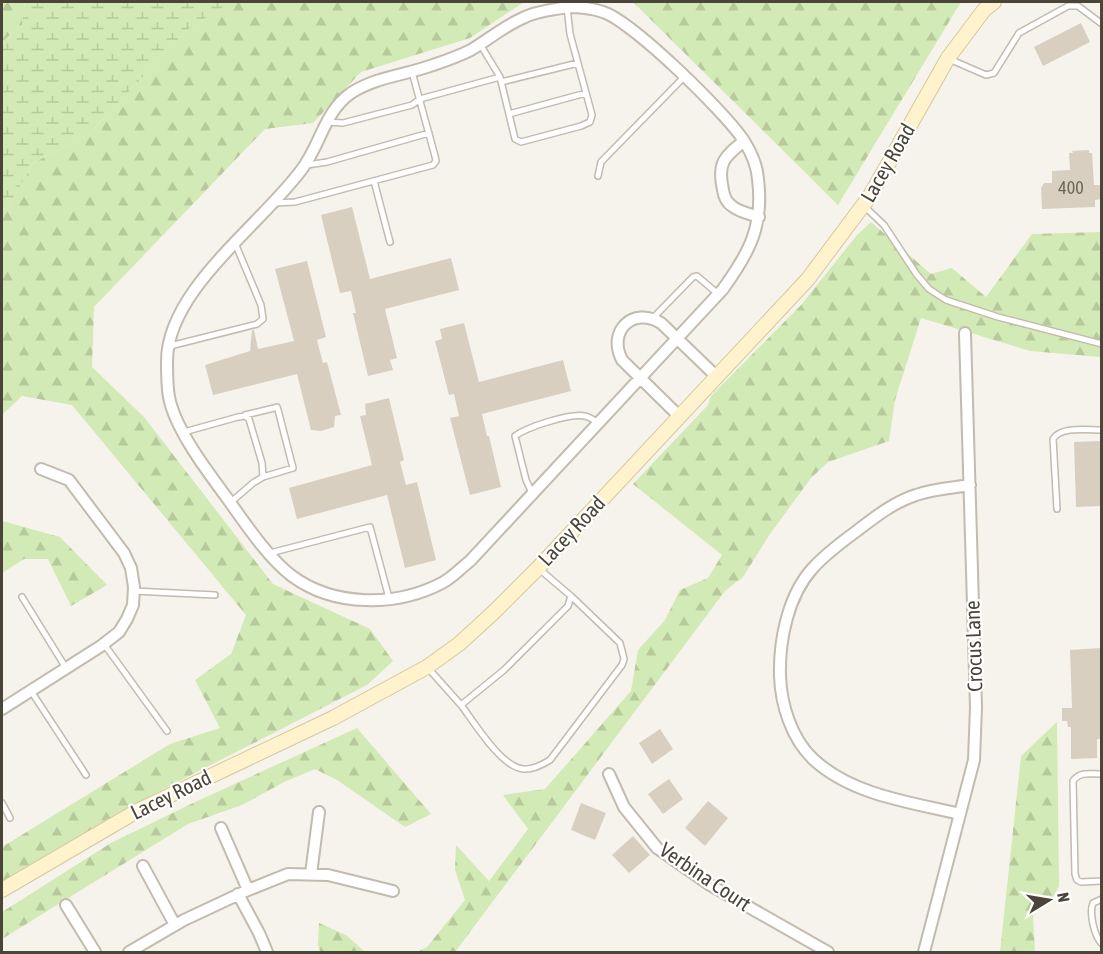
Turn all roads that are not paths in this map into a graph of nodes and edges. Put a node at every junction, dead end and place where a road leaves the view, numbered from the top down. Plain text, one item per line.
1 (994, 2) edge
2 (567, 7) junction
3 (1101, 24) edge
4 (480, 44) junction
5 (948, 58) junction
6 (578, 63) junction
7 (412, 72) junction
8 (684, 77) junction
9 (501, 80) junction
10 (586, 93) junction
11 (420, 99) junction
12 (509, 114) junction
13 (326, 122) junction
14 (429, 133) junction
15 (744, 141) junction
16 (305, 165) junction
17 (598, 176) dead end
18 (374, 181) junction
19 (272, 203) junction
20 (863, 206) junction
21 (759, 217) junction
22 (390, 242) dead end
23 (236, 243) junction
24 (718, 294) junction
25 (654, 318) junction
26 (965, 333) dead end
27 (677, 338) junction
28 (1101, 344) edge
29 (169, 346) junction
30 (716, 376) junction
31 (641, 378) junction
32 (245, 416) junction
33 (679, 416) junction
34 (598, 423) junction
35 (1101, 430) edge
36 (184, 432) junction
37 (41, 469) dead end
38 (263, 477) junction
39 (969, 485) junction
40 (532, 494) junction
41 (230, 503) junction
42 (1057, 509) dead end
43 (270, 553) junction
44 (538, 568) junction
45 (134, 591) junction
46 (215, 595) dead end
47 (571, 596) junction
48 (22, 597) dead end
49 (389, 598) junction
50 (104, 644) junction
51 (427, 667) junction
52 (66, 668) junction
53 (31, 691) junction
54 (461, 705) junction
55 (2, 709) edge
56 (167, 731) dead end
57 (609, 774) dead end
58 (1101, 774) edge
59 (86, 775) dead end
60 (2, 803) edge
61 (319, 812) dead end
62 (960, 814) junction
63 (10, 818) dead end
64 (220, 828) dead end
65 (143, 866) dead end
66 (311, 874) junction
67 (1101, 882) edge
68 (2, 890) edge
69 (393, 891) dead end
70 (243, 892) junction
71 (1101, 899) edge
72 (66, 904) dead end
73 (175, 925) junction
74 (1101, 944) edge
75 (95, 952) edge
76 (129, 952) edge
77 (267, 952) edge
78 (828, 952) edge
79 (924, 952) edge

1 - 5 main road, Lacey Road
2 - 4 street
2 - 6 lane
2 - 8 street
3 - 5 lane
4 - 7 street
4 - 9 lane
5 - 20 main road, Lacey Road
6 - 9 lane
6 - 10 lane
7 - 11 lane
7 - 13 street
8 - 15 street
8 - 17 lane
9 - 11 lane
9 - 12 lane
10 - 12 lane
10 - 12 lane
11 - 13 lane
11 - 14 lane
13 - 16 street
14 - 16 lane
14 - 18 lane
15 - 21 street
15 - 21 street
16 - 19 street
18 - 19 lane
18 - 22 lane
19 - 23 street
20 - 28 lane
20 - 30 main road, Lacey Road
21 - 24 street
23 - 29 street
23 - 29 lane
24 - 25 lane
24 - 27 street
25 - 27 street
25 - 31 street
26 - 39 street, Crocus Lane
27 - 30 street
27 - 31 street
29 - 36 street
30 - 33 main road, Lacey Road
31 - 33 street
31 - 34 street
32 - 36 lane
32 - 38 lane
32 - 38 lane
33 - 44 main road, Lacey Road
34 - 40 street
34 - 40 lane
35 - 42 lane
36 - 41 street
37 - 45 street
38 - 41 lane
39 - 62 street, Crocus Lane
39 - 62 street
40 - 49 street
41 - 43 street
43 - 49 street
43 - 49 lane
44 - 47 lane
44 - 51 main road, Lacey Road
45 - 46 lane
45 - 50 street
47 - 54 lane
47 - 54 lane
48 - 52 lane
50 - 52 street
50 - 56 lane
51 - 54 lane
51 - 68 main road, Lacey Road
52 - 53 street
53 - 55 street
53 - 59 lane
57 - 78 street, Verbina Court
58 - 67 lane
60 - 63 lane
61 - 66 street
62 - 79 street, Crocus Lane
64 - 70 street
65 - 73 street
66 - 69 street
66 - 70 street
70 - 73 street
70 - 77 street
71 - 74 lane
72 - 75 street
73 - 76 street

